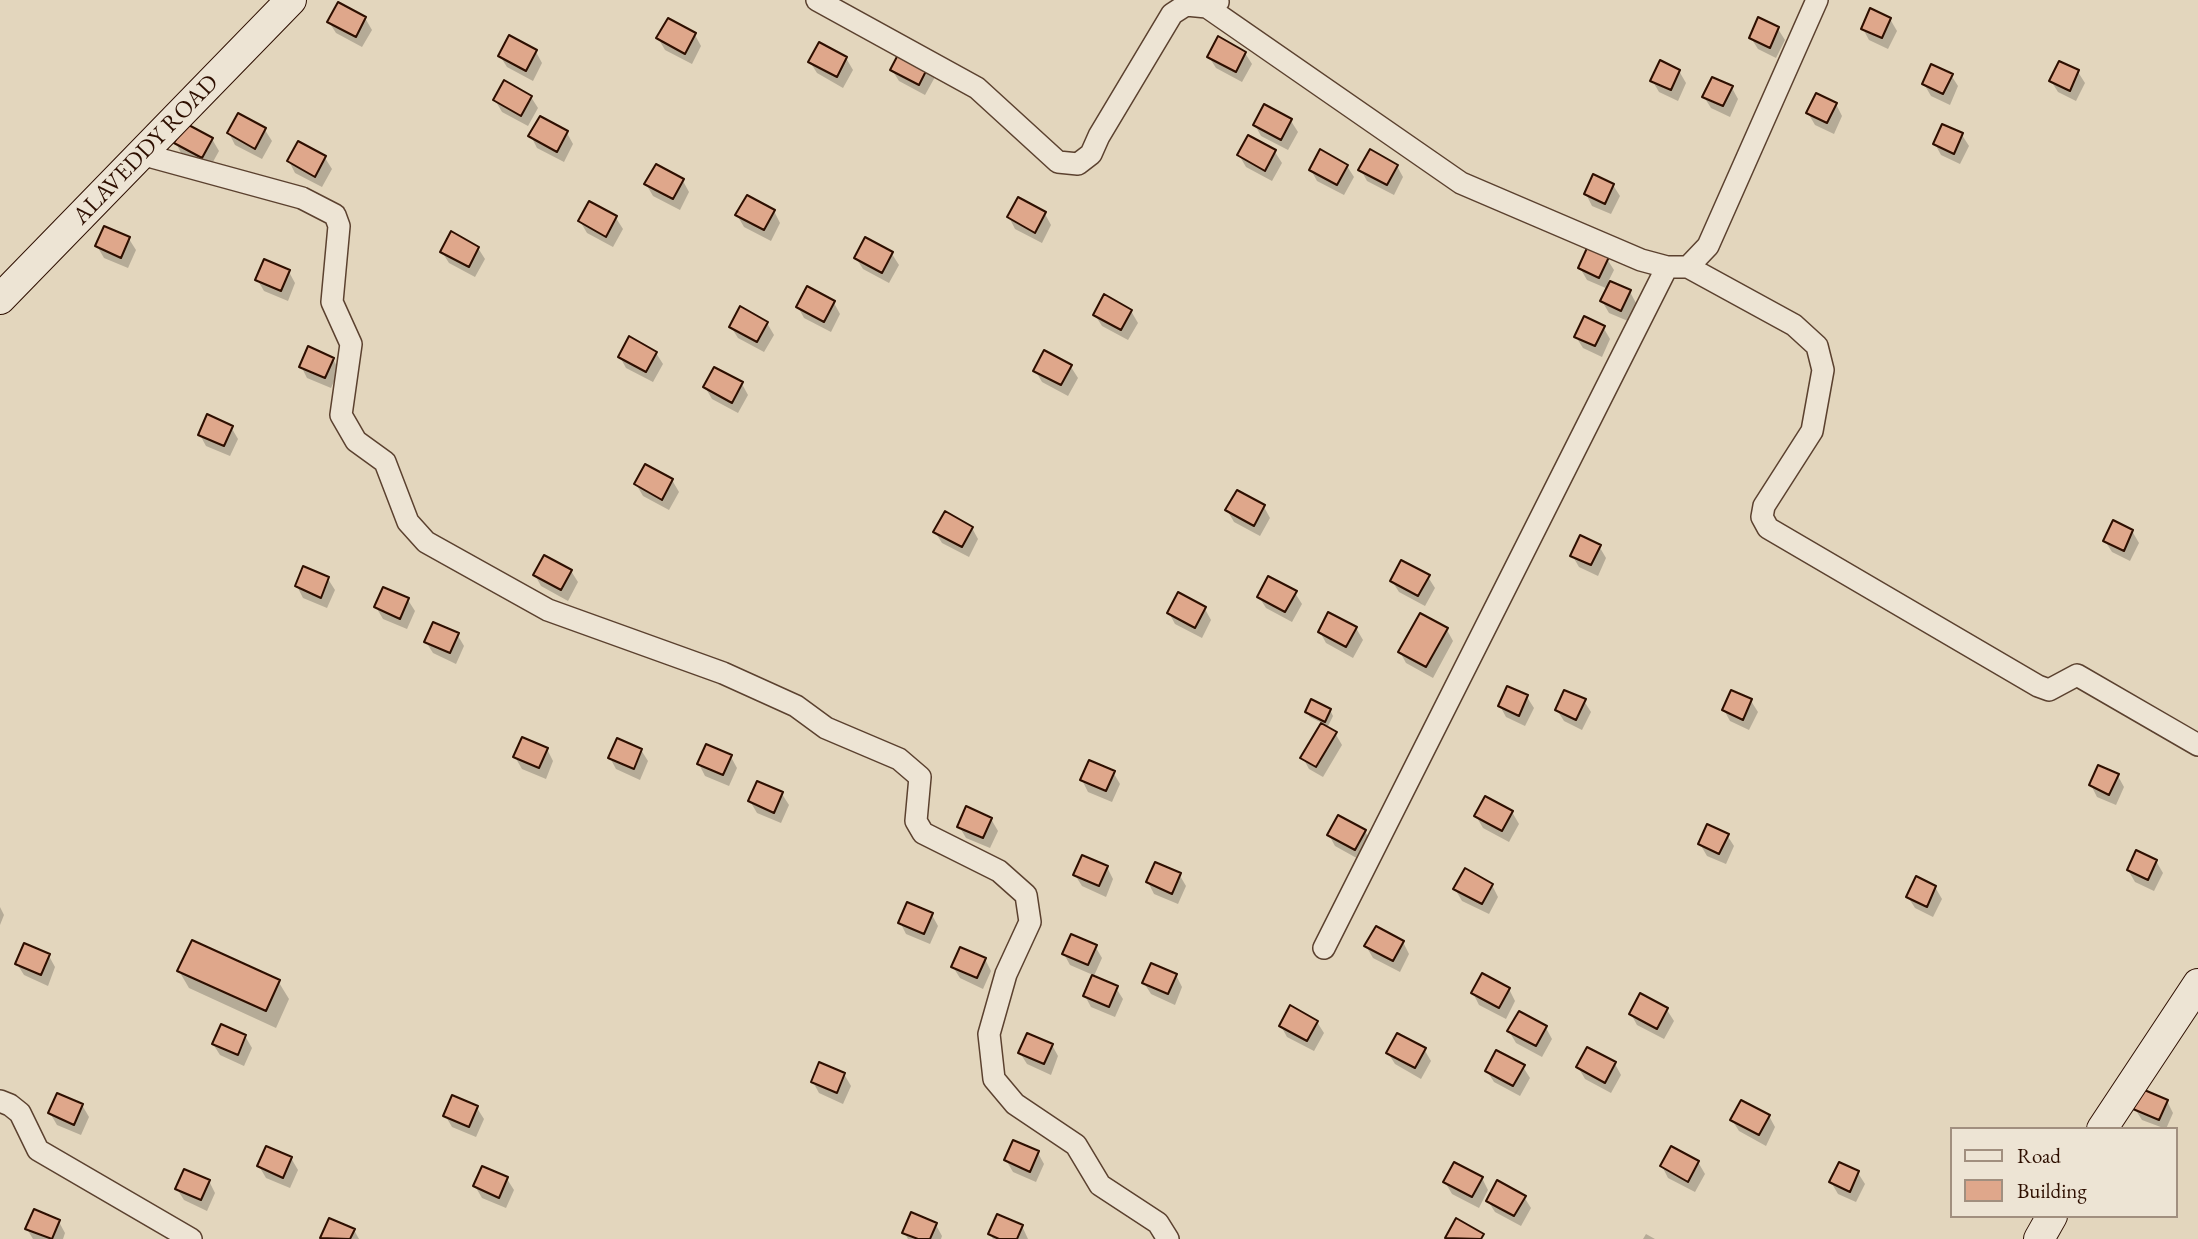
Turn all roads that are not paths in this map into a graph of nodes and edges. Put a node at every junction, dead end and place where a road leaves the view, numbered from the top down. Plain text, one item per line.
1 (291, 0) edge
2 (817, 0) edge
3 (1817, 0) edge
4 (1214, 3) edge
5 (141, 154) junction
6 (1677, 267) junction
7 (0, 299) edge
8 (2198, 745) edge
9 (1324, 948) dead end
10 (2198, 984) edge
11 (0, 1101) edge
12 (2103, 1127) edge
13 (2051, 1218) edge
14 (191, 1239) edge
15 (1168, 1239) edge
16 (2039, 1239) edge

1 - 5 street, ALAVEDDY ROAD
2 - 4 street
3 - 6 street
4 - 6 street
5 - 7 street, ALAVEDDY ROAD
5 - 15 street
6 - 8 street
6 - 9 street
10 - 12 street
11 - 14 street
13 - 16 street

